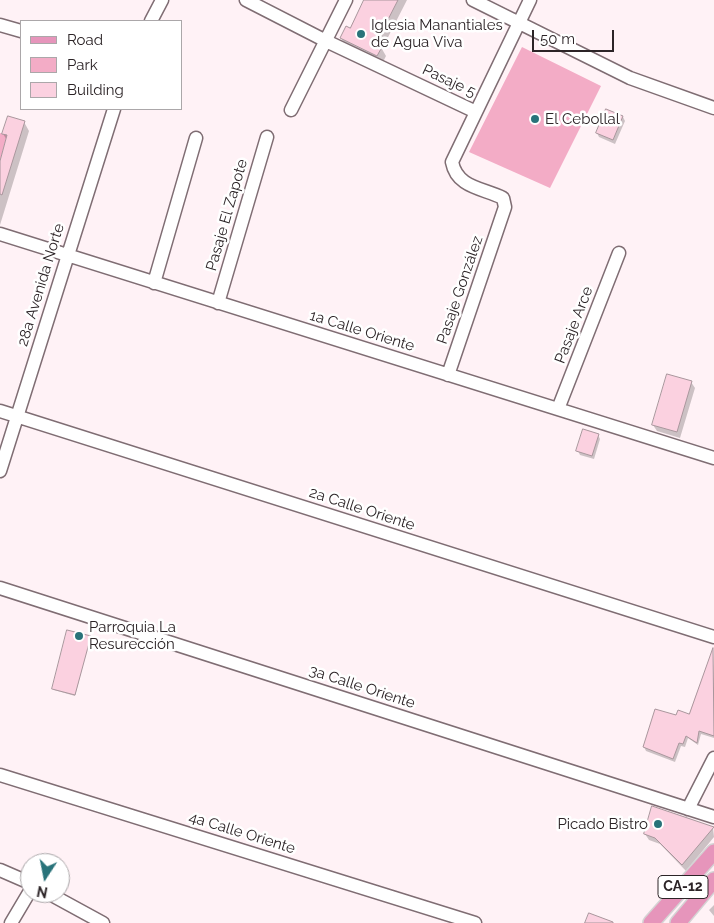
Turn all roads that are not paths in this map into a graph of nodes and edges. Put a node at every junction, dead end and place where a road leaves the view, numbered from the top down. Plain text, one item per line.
1 (162, 0) edge
2 (246, 0) edge
3 (346, 0) edge
4 (473, 0) edge
5 (530, 0) edge
6 (152, 20) edge
7 (519, 22) junction
8 (0, 25) edge
9 (20, 31) edge
10 (326, 41) junction
11 (714, 108) edge
12 (114, 110) edge
13 (291, 110) dead end
14 (476, 112) junction
15 (267, 137) dead end
16 (196, 138) dead end
17 (0, 234) edge
18 (619, 252) dead end
19 (66, 256) junction
20 (154, 283) junction
21 (218, 303) junction
22 (448, 375) junction
23 (558, 409) junction
24 (0, 411) edge
25 (18, 417) junction
26 (714, 458) edge
27 (0, 471) edge
28 (0, 588) edge
29 (714, 637) edge
30 (714, 758) edge
31 (0, 774) edge
32 (688, 809) junction
33 (712, 813) edge
34 (714, 852) edge
35 (0, 870) edge
36 (20, 879) edge
37 (714, 880) edge
38 (23, 903) edge
39 (66, 903) edge
40 (11, 923) edge
41 (103, 923) edge
42 (475, 923) edge
43 (651, 923) edge
44 (678, 923) edge

1 - 6 street
2 - 10 street, Pasaje 5
3 - 10 street
4 - 7 street
5 - 7 street
7 - 11 street
7 - 14 street
8 - 9 street
10 - 13 street
10 - 14 street, Pasaje 5
12 - 19 street, 28a Avenida Norte
14 - 22 street, Pasaje González
15 - 21 street, Pasaje El Zapote
16 - 20 street
17 - 19 street, 1a Calle Oriente
18 - 23 street, Pasaje Arce
19 - 20 street, 1a Calle Oriente
19 - 25 street, 28a Avenida Norte
20 - 21 street, 1a Calle Oriente
21 - 22 street, 1a Calle Oriente
22 - 23 street, 1a Calle Oriente
23 - 26 street, 1a Calle Oriente
24 - 25 street, 2a Calle Oriente
25 - 27 street, 28a Avenida Norte
25 - 29 street, 2a Calle Oriente
28 - 32 street, 3a Calle Oriente
30 - 32 street
31 - 42 street, 4a Calle Oriente
32 - 33 street, 3a Calle Oriente
34 - 43 main road, CA-12
35 - 36 street
37 - 44 main road
38 - 40 street
39 - 41 street

